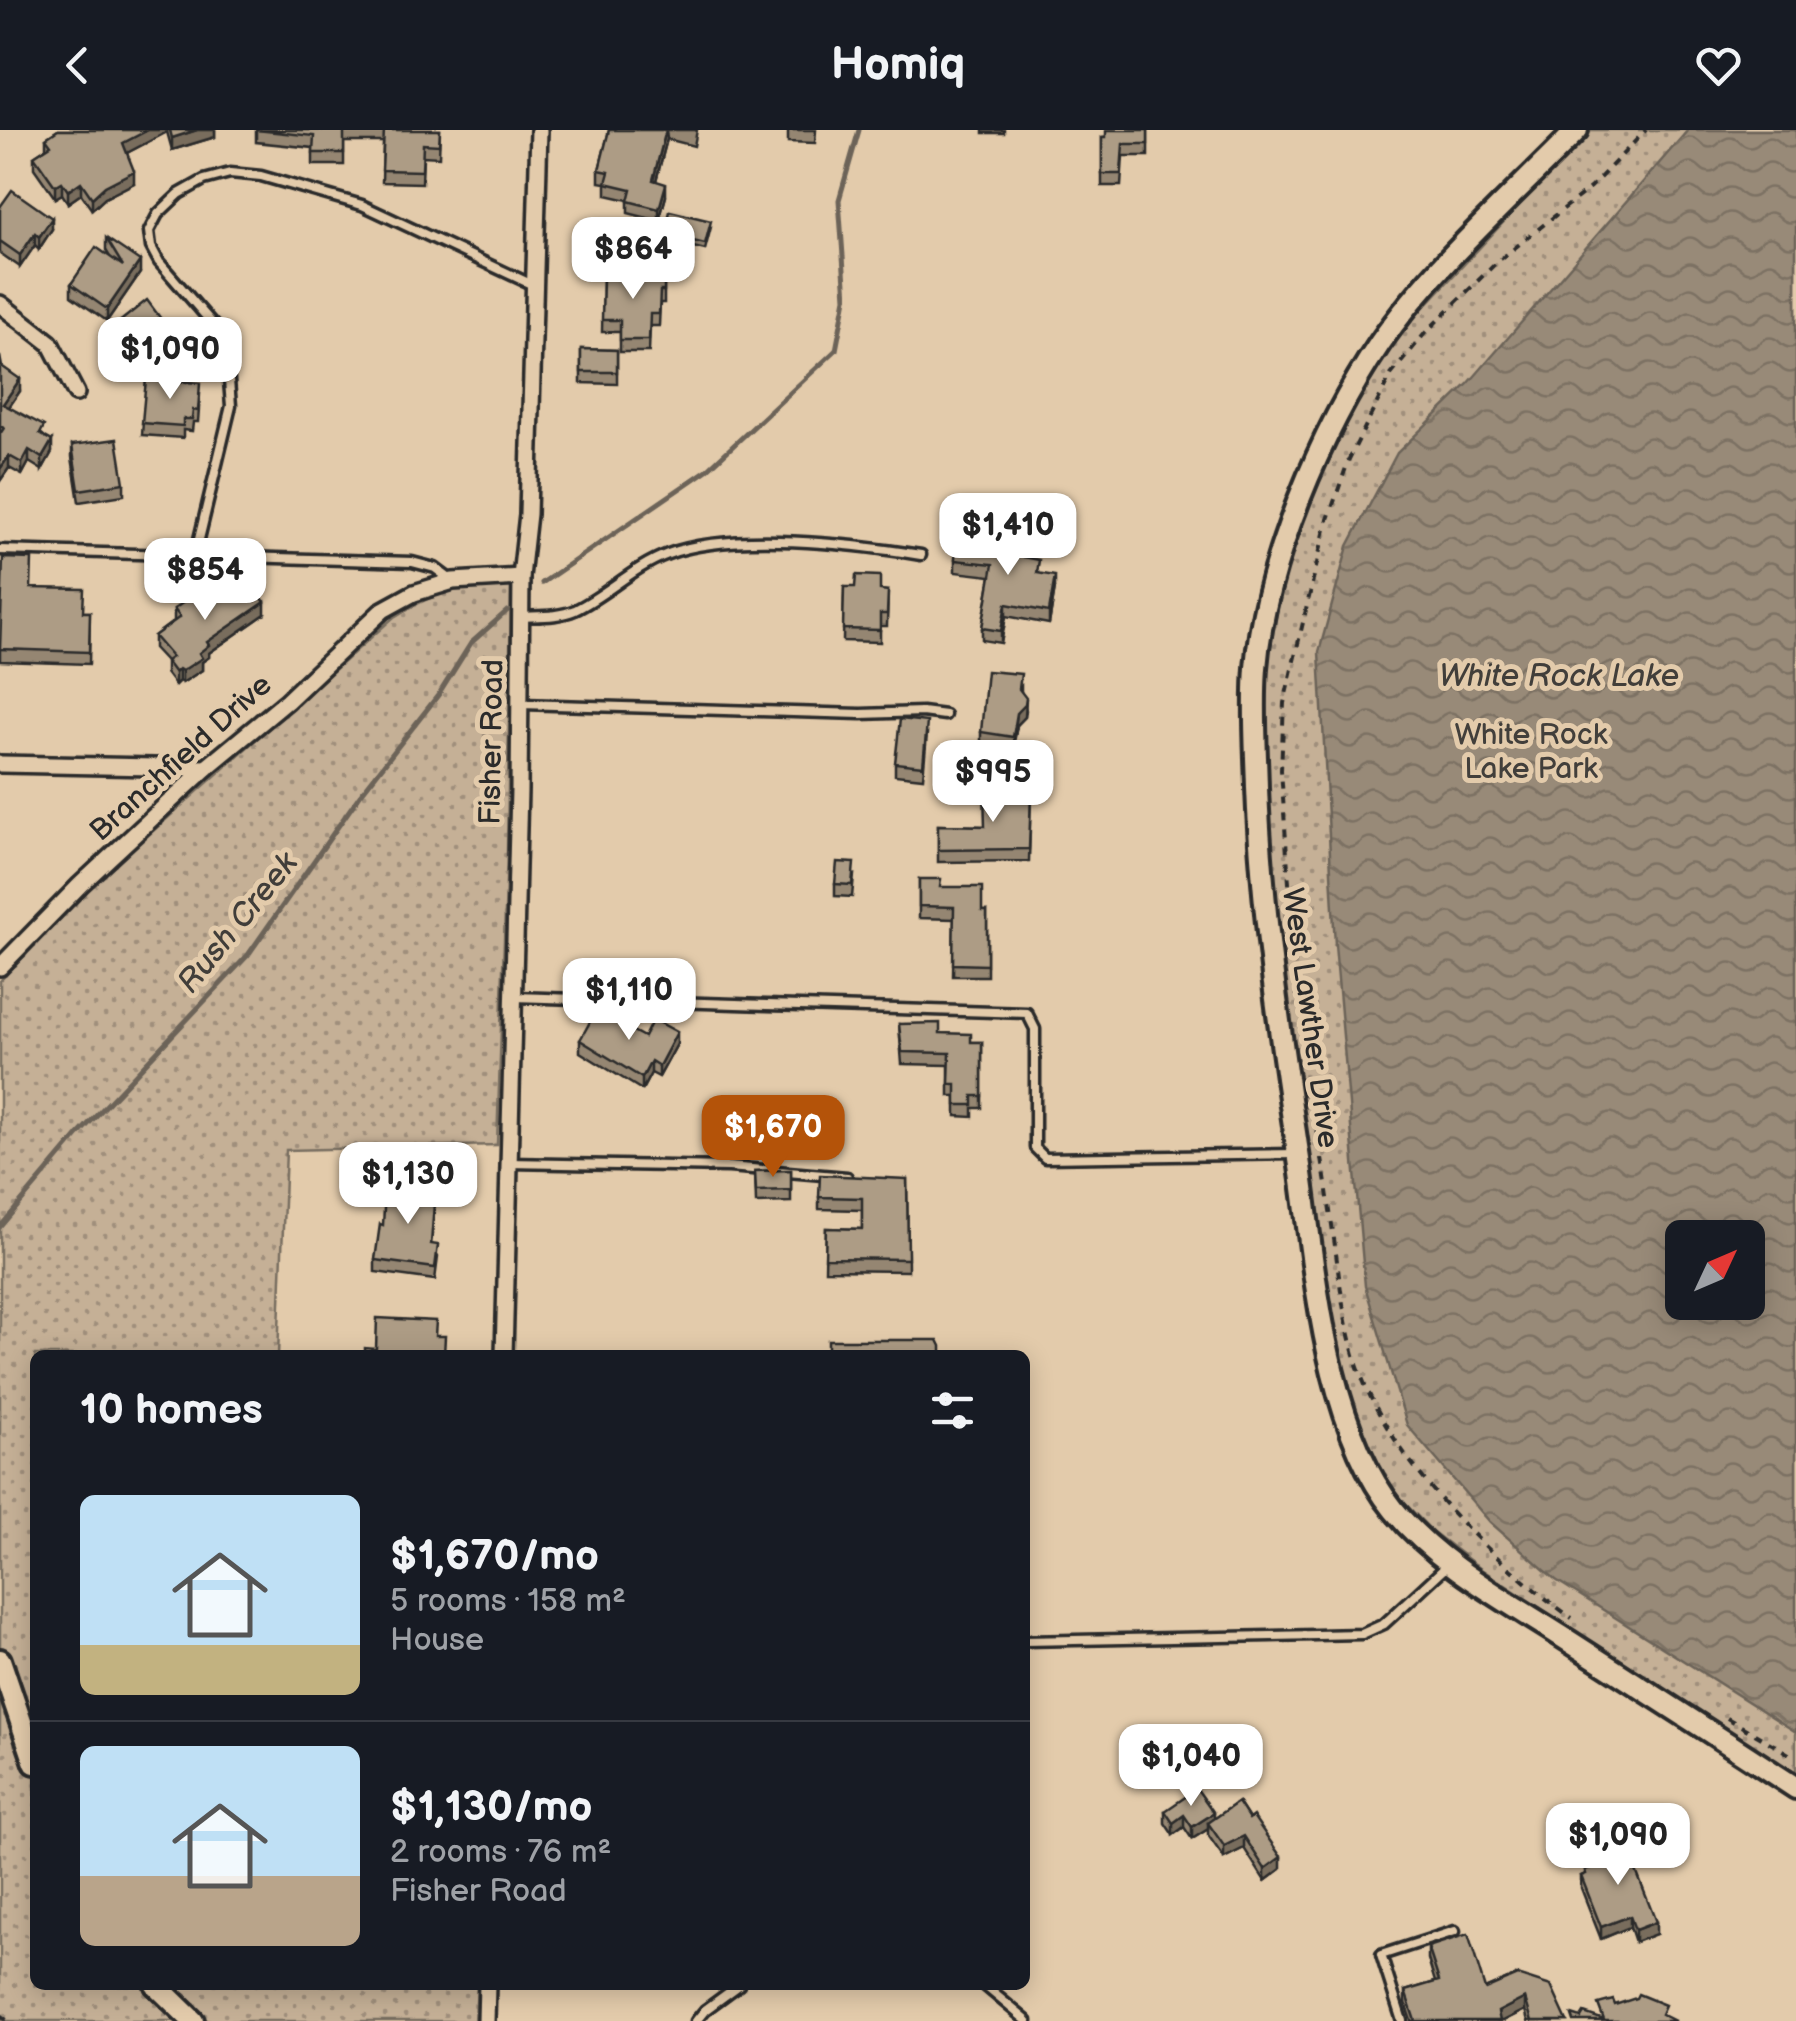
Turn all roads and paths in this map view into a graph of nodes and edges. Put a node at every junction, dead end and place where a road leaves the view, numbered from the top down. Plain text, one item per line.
1 (539, 130) edge
2 (1577, 130) edge
3 (1646, 130) edge
4 (536, 287) junction
5 (0, 304) edge
6 (76, 393) dead end
7 (0, 550) edge
8 (921, 555) dead end
9 (195, 556) junction
10 (521, 578) junction
11 (453, 581) junction
12 (522, 617) junction
13 (521, 704) junction
14 (945, 715) dead end
15 (0, 764) edge
16 (206, 768) junction
17 (0, 967) edge
18 (1297, 996) dead end
19 (514, 997) junction
20 (1306, 1066) dead end
21 (1298, 1154) junction
22 (508, 1163) junction
23 (847, 1177) edge
24 (504, 1350) edge
25 (1450, 1563) junction
26 (1580, 1624) dead end
27 (1030, 1641) edge
28 (0, 1660) edge
29 (1715, 1711) dead end
30 (30, 1748) edge
31 (1796, 1758) edge
32 (1796, 1788) edge
33 (1455, 1931) dead end
34 (161, 1990) edge
35 (487, 1990) edge
36 (732, 1990) edge
37 (990, 1990) edge
38 (0, 2016) edge
39 (8, 2021) edge
40 (193, 2021) edge
41 (486, 2021) edge
42 (696, 2021) edge
43 (1027, 2021) edge
44 (1402, 2021) edge

1 - 4 street, Fisher Road
2 - 21 street, West Lawther Drive
3 - 18 path
4 - 9 lane
4 - 10 street, Fisher Road
5 - 6 street
7 - 9 lane
8 - 12 lane
9 - 11 lane
10 - 11 street, Branchfield Drive
10 - 12 street, Fisher Road
11 - 16 street, Branchfield Drive
12 - 13 street, Fisher Road
13 - 14 lane
13 - 19 street, Fisher Road
15 - 16 street
16 - 17 street, Branchfield Drive
19 - 21 lane
19 - 22 street, Fisher Road
20 - 26 path
21 - 25 street, West Lawther Drive
22 - 23 lane
22 - 24 street, Fisher Road
25 - 27 lane
25 - 32 street, West Lawther Drive
28 - 30 street
29 - 31 path
33 - 44 lane
34 - 40 street
35 - 41 street
36 - 42 lane
37 - 43 lane
38 - 39 path

